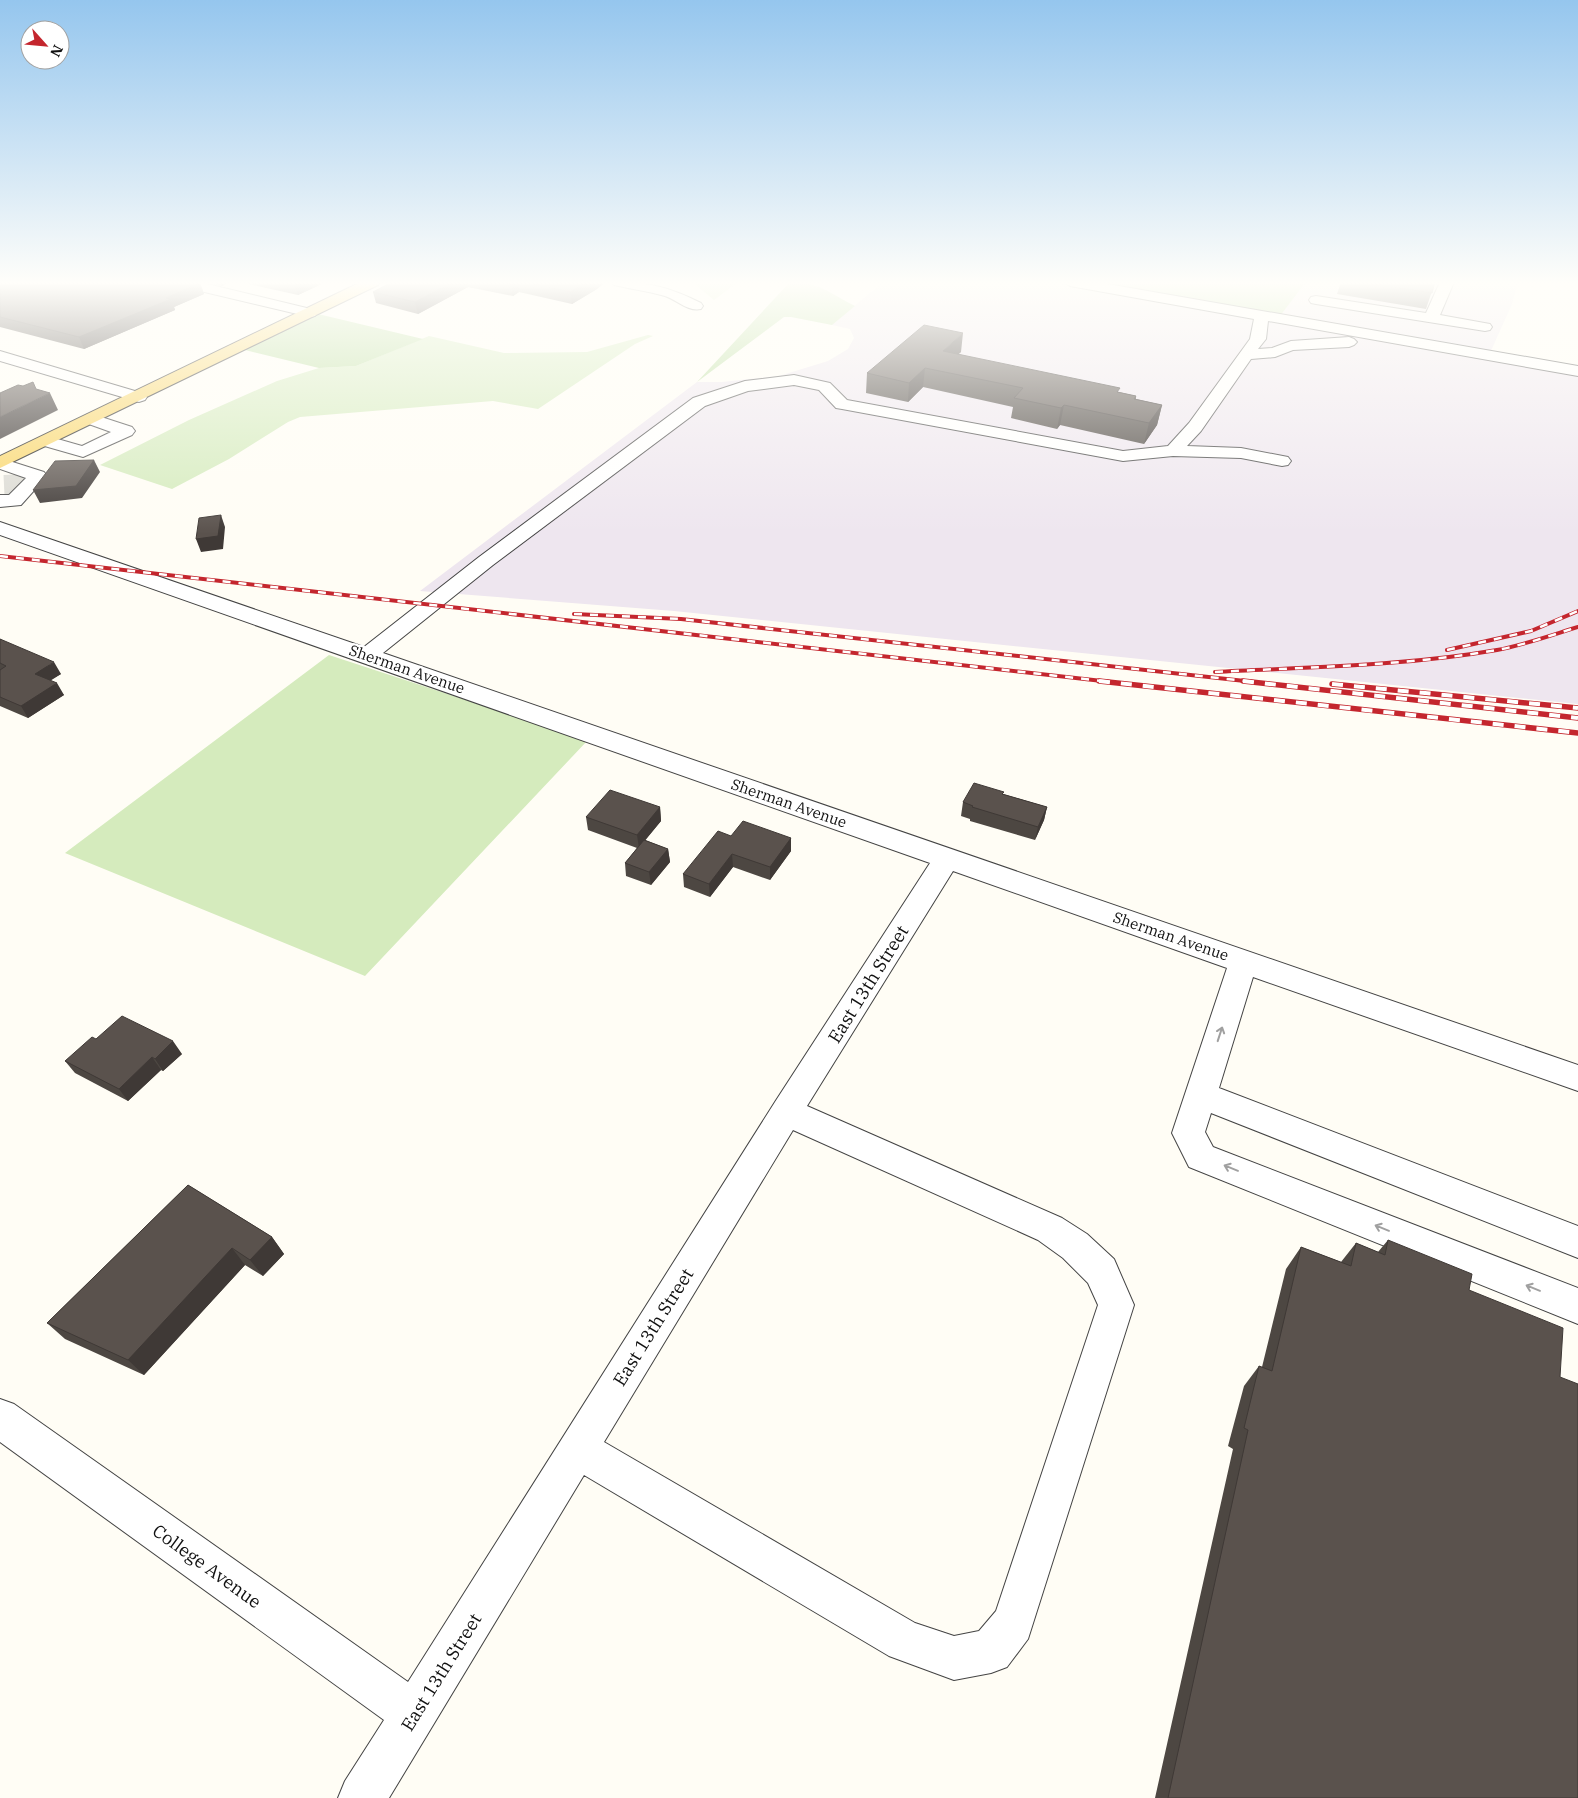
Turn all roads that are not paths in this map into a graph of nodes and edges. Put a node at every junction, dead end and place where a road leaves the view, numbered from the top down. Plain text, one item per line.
1 (34, 366) edge
2 (202, 366) edge
3 (1240, 366) edge
4 (1549, 366) edge
5 (1578, 371) edge
6 (139, 397) junction
7 (92, 419) junction
8 (47, 441) junction
9 (76, 450) junction
10 (1173, 451) junction
11 (1282, 461) dead end
12 (17, 473) edge
13 (1, 492) tunnel mouth
14 (0, 528) edge
15 (367, 655) junction
16 (947, 858) junction
17 (1244, 961) junction
18 (1578, 1078) edge
19 (1201, 1095) junction
20 (786, 1112) junction
21 (1578, 1242) edge
22 (1578, 1306) edge
23 (0, 1418) edge
24 (578, 1449) junction
25 (415, 1714) junction
26 (362, 1798) edge

1 - 6 street
2 - 6 main road
3 - 10 street
4 - 5 street
6 - 7 main road
7 - 8 main road
7 - 9 street
8 - 9 street
8 - 12 main road
9 - 12 street
10 - 11 street
10 - 15 street
12 - 13 street
14 - 15 street, Sherman Avenue
15 - 16 street, Sherman Avenue
16 - 17 street, Sherman Avenue
16 - 20 street, East 13th Street
17 - 18 street, Sherman Avenue
19 -> 17 street
19 - 21 street
22 -> 19 street
20 - 24 street, East 13th Street
20 - 24 street
23 - 25 street, College Avenue
24 - 25 street, East 13th Street
25 - 26 street, East 13th Street

